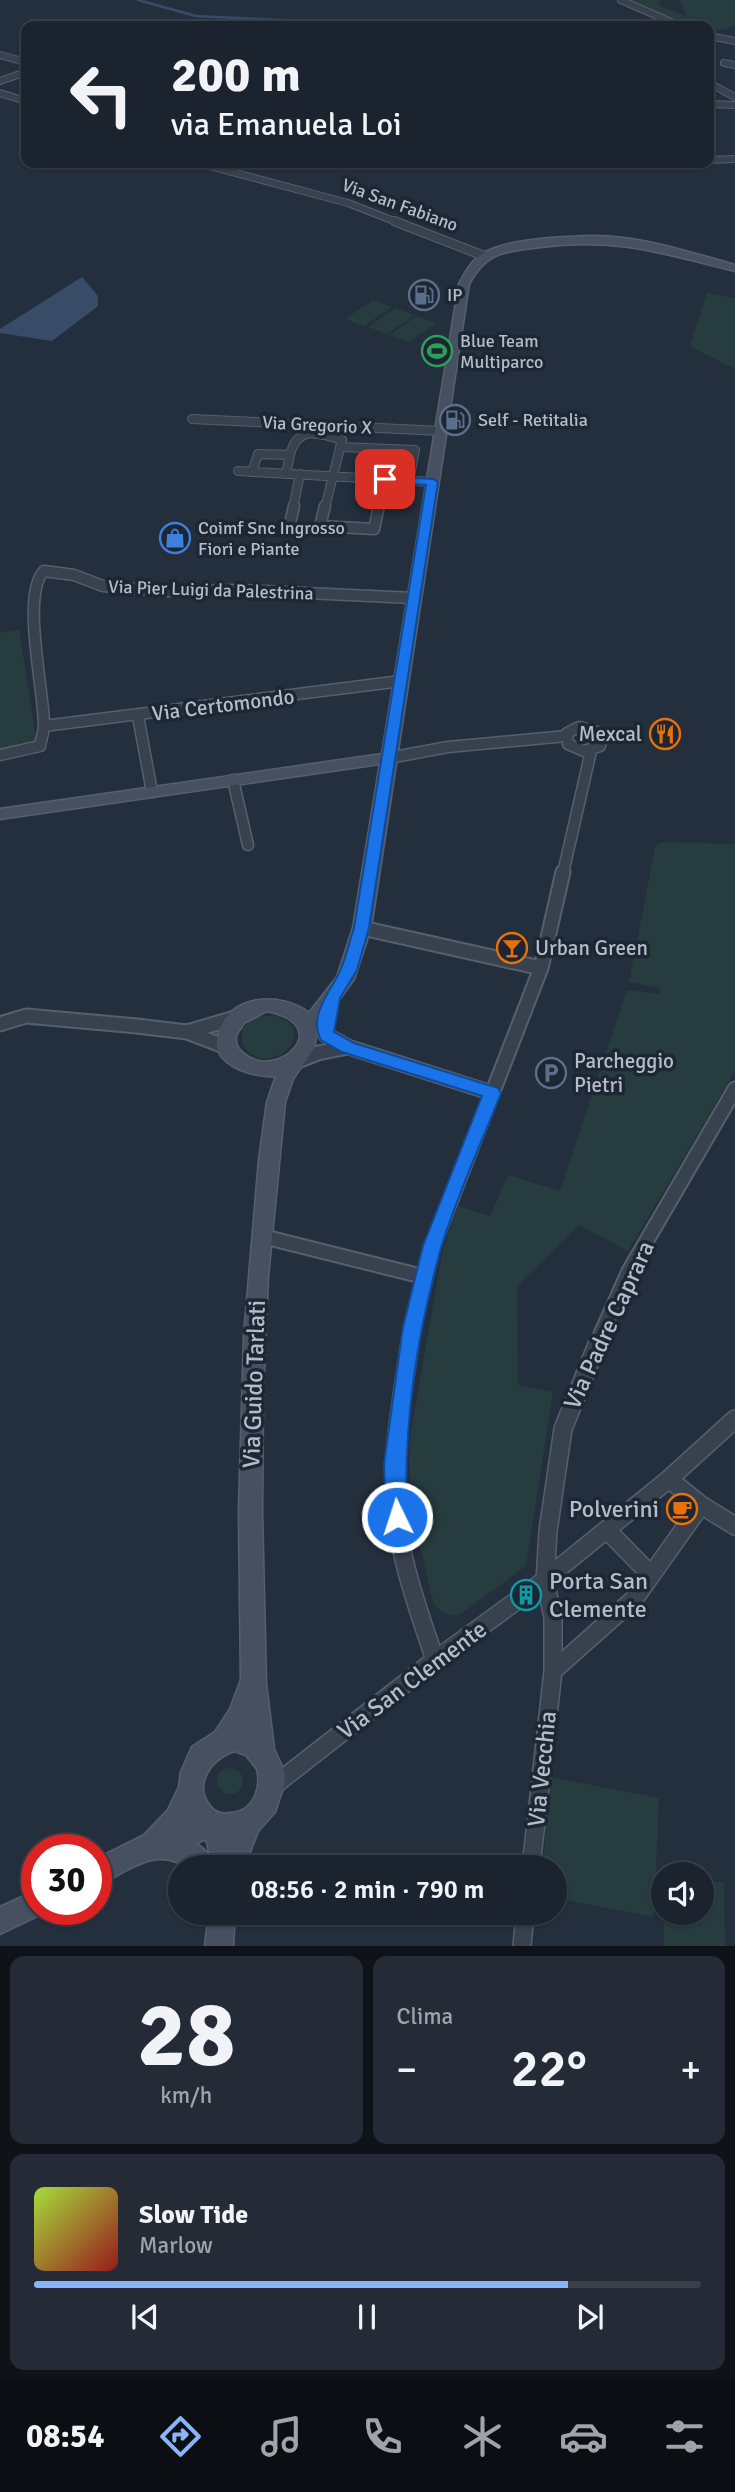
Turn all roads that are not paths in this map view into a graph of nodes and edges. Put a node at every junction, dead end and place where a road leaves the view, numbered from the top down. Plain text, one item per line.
1 (621, 0) edge
2 (669, 21) edge
3 (714, 37) edge
4 (735, 42) edge
5 (0, 55) edge
6 (21, 61) edge
7 (724, 62) dead end
8 (735, 65) edge
9 (21, 74) edge
10 (0, 81) edge
11 (714, 86) edge
12 (0, 93) edge
13 (735, 97) edge
14 (21, 99) edge
15 (714, 104) edge
16 (735, 105) edge
17 (735, 159) edge
18 (714, 160) edge
19 (216, 168) edge
20 (484, 256) junction
21 (735, 268) edge
22 (459, 316) junction
23 (446, 355) junction
24 (448, 386) junction
25 (445, 408) junction
26 (192, 419) dead end
27 (441, 431) junction
28 (418, 439) dead end
29 (340, 447) junction
30 (415, 450) junction
31 (290, 455) junction
32 (238, 471) dead end
33 (252, 472) junction
34 (286, 474) junction
35 (300, 474) junction
36 (333, 476) junction
37 (385, 479) junction
38 (409, 481) junction
39 (433, 482) junction
40 (320, 526) junction
41 (289, 528) joint
42 (413, 598) junction
43 (401, 681) junction
44 (138, 716) junction
45 (44, 726) junction
46 (566, 736) junction
47 (591, 751) junction
48 (0, 755) edge
49 (390, 758) junction
50 (233, 780) junction
51 (152, 792) junction
52 (0, 814) edge
53 (248, 845) dead end
54 (362, 928) junction
55 (541, 968) junction
56 (332, 997) junction
57 (291, 1008) junction
58 (235, 1018) junction
59 (0, 1024) edge
60 (318, 1031) junction
61 (187, 1032) junction
62 (348, 1047) junction
63 (229, 1048) junction
64 (293, 1062) junction
65 (253, 1067) junction
66 (735, 1089) edge
67 (492, 1093) junction
68 (276, 1102) junction
69 (261, 1236) junction
70 (425, 1277) junction
71 (735, 1419) edge
72 (669, 1479) junction
73 (701, 1505) junction
74 (735, 1526) edge
75 (607, 1530) junction
76 (651, 1575) junction
77 (532, 1590) junction
78 (435, 1660) junction
79 (254, 1667) junction
80 (553, 1671) junction
81 (223, 1739) junction
82 (264, 1755) junction
83 (307, 1761) junction
84 (271, 1788) junction
85 (191, 1791) junction
86 (248, 1822) junction
87 (213, 1824) junction
88 (150, 1846) junction
89 (191, 1855) edge
90 (223, 1855) edge
91 (236, 1855) edge
92 (532, 1855) edge
93 (112, 1865) edge
94 (21, 1911) edge
95 (0, 1922) edge
96 (221, 1925) edge
97 (524, 1925) edge
98 (219, 1946) edge
99 (522, 1946) edge

1 - 2 street
3 - 4 street
5 - 6 street
7 - 8 street
9 - 10 street
11 - 13 street
12 - 14 street
15 - 16 street
17 - 18 street
19 - 20 street, Via San Fabiano
20 - 21 main road
20 - 22 main road
22 - 23 main road
22 - 24 main road
23 - 24 main road
23 - 25 main road
24 - 25 main road
25 - 27 main road
26 - 27 street, Via Gregorio X
27 - 39 main road
28 - 30 street
29 - 30 street
29 - 31 street
29 - 36 street
30 - 38 street
31 - 33 street
31 - 34 street
32 - 33 street
33 - 34 street
34 - 35 street
35 - 36 street
35 - 41 street
36 - 37 street
36 - 40 street
37 - 38 street
37 - 40 street
38 - 39 street
39 - 42 main road
40 - 41 street
42 - 43 main road
42 - 45 street, Via Pier Luigi da Palestrina
43 - 44 street, Via Certomondo
43 - 49 main road
44 - 45 street, Via Certomondo
44 - 51 street
45 - 48 street
46 - 47 street
46 - 47 street
46 - 49 street
47 - 55 street
49 - 50 main road
49 - 54 main road
50 - 51 main road
50 - 53 street
51 - 52 main road
54 - 55 street
54 - 56 main road
55 - 67 street
56 - 57 main road
56 - 60 main road
57 - 58 main road
57 - 60 main road
58 - 61 street
58 - 63 main road
59 - 61 street
60 - 62 street
60 - 64 main road
61 - 63 street
62 - 64 street
62 - 67 street
63 - 65 main road
64 - 65 main road
64 - 68 main road, Via Guido Tarlati
65 - 68 main road
66 - 77 street, Via Padre Caprara
67 - 70 street
68 - 69 main road, Via Guido Tarlati
69 - 70 street
69 - 79 main road, Via Guido Tarlati
70 - 78 street
71 - 72 street, Via San Clemente
72 - 73 street
72 - 75 street, Via San Clemente
73 - 74 street
73 - 76 street
75 - 76 street
75 - 77 street, Via San Clemente
76 - 80 street
77 - 78 street, Via San Clemente
77 - 80 street, Via Vecchia
78 - 83 street, Via San Clemente
79 - 81 main road, Via Guido Tarlati
79 - 82 main road, Via Guido Tarlati
80 - 92 street, Via Vecchia
81 - 82 main road
81 - 85 main road
82 - 83 street
82 - 84 main road
83 - 84 street
84 - 86 main road
85 - 87 main road
85 - 88 main road
86 - 87 main road
86 - 91 main road
87 - 88 main road
87 - 90 main road
88 - 89 main road
88 - 93 main road
94 - 95 main road
96 - 98 main road
97 - 99 street

